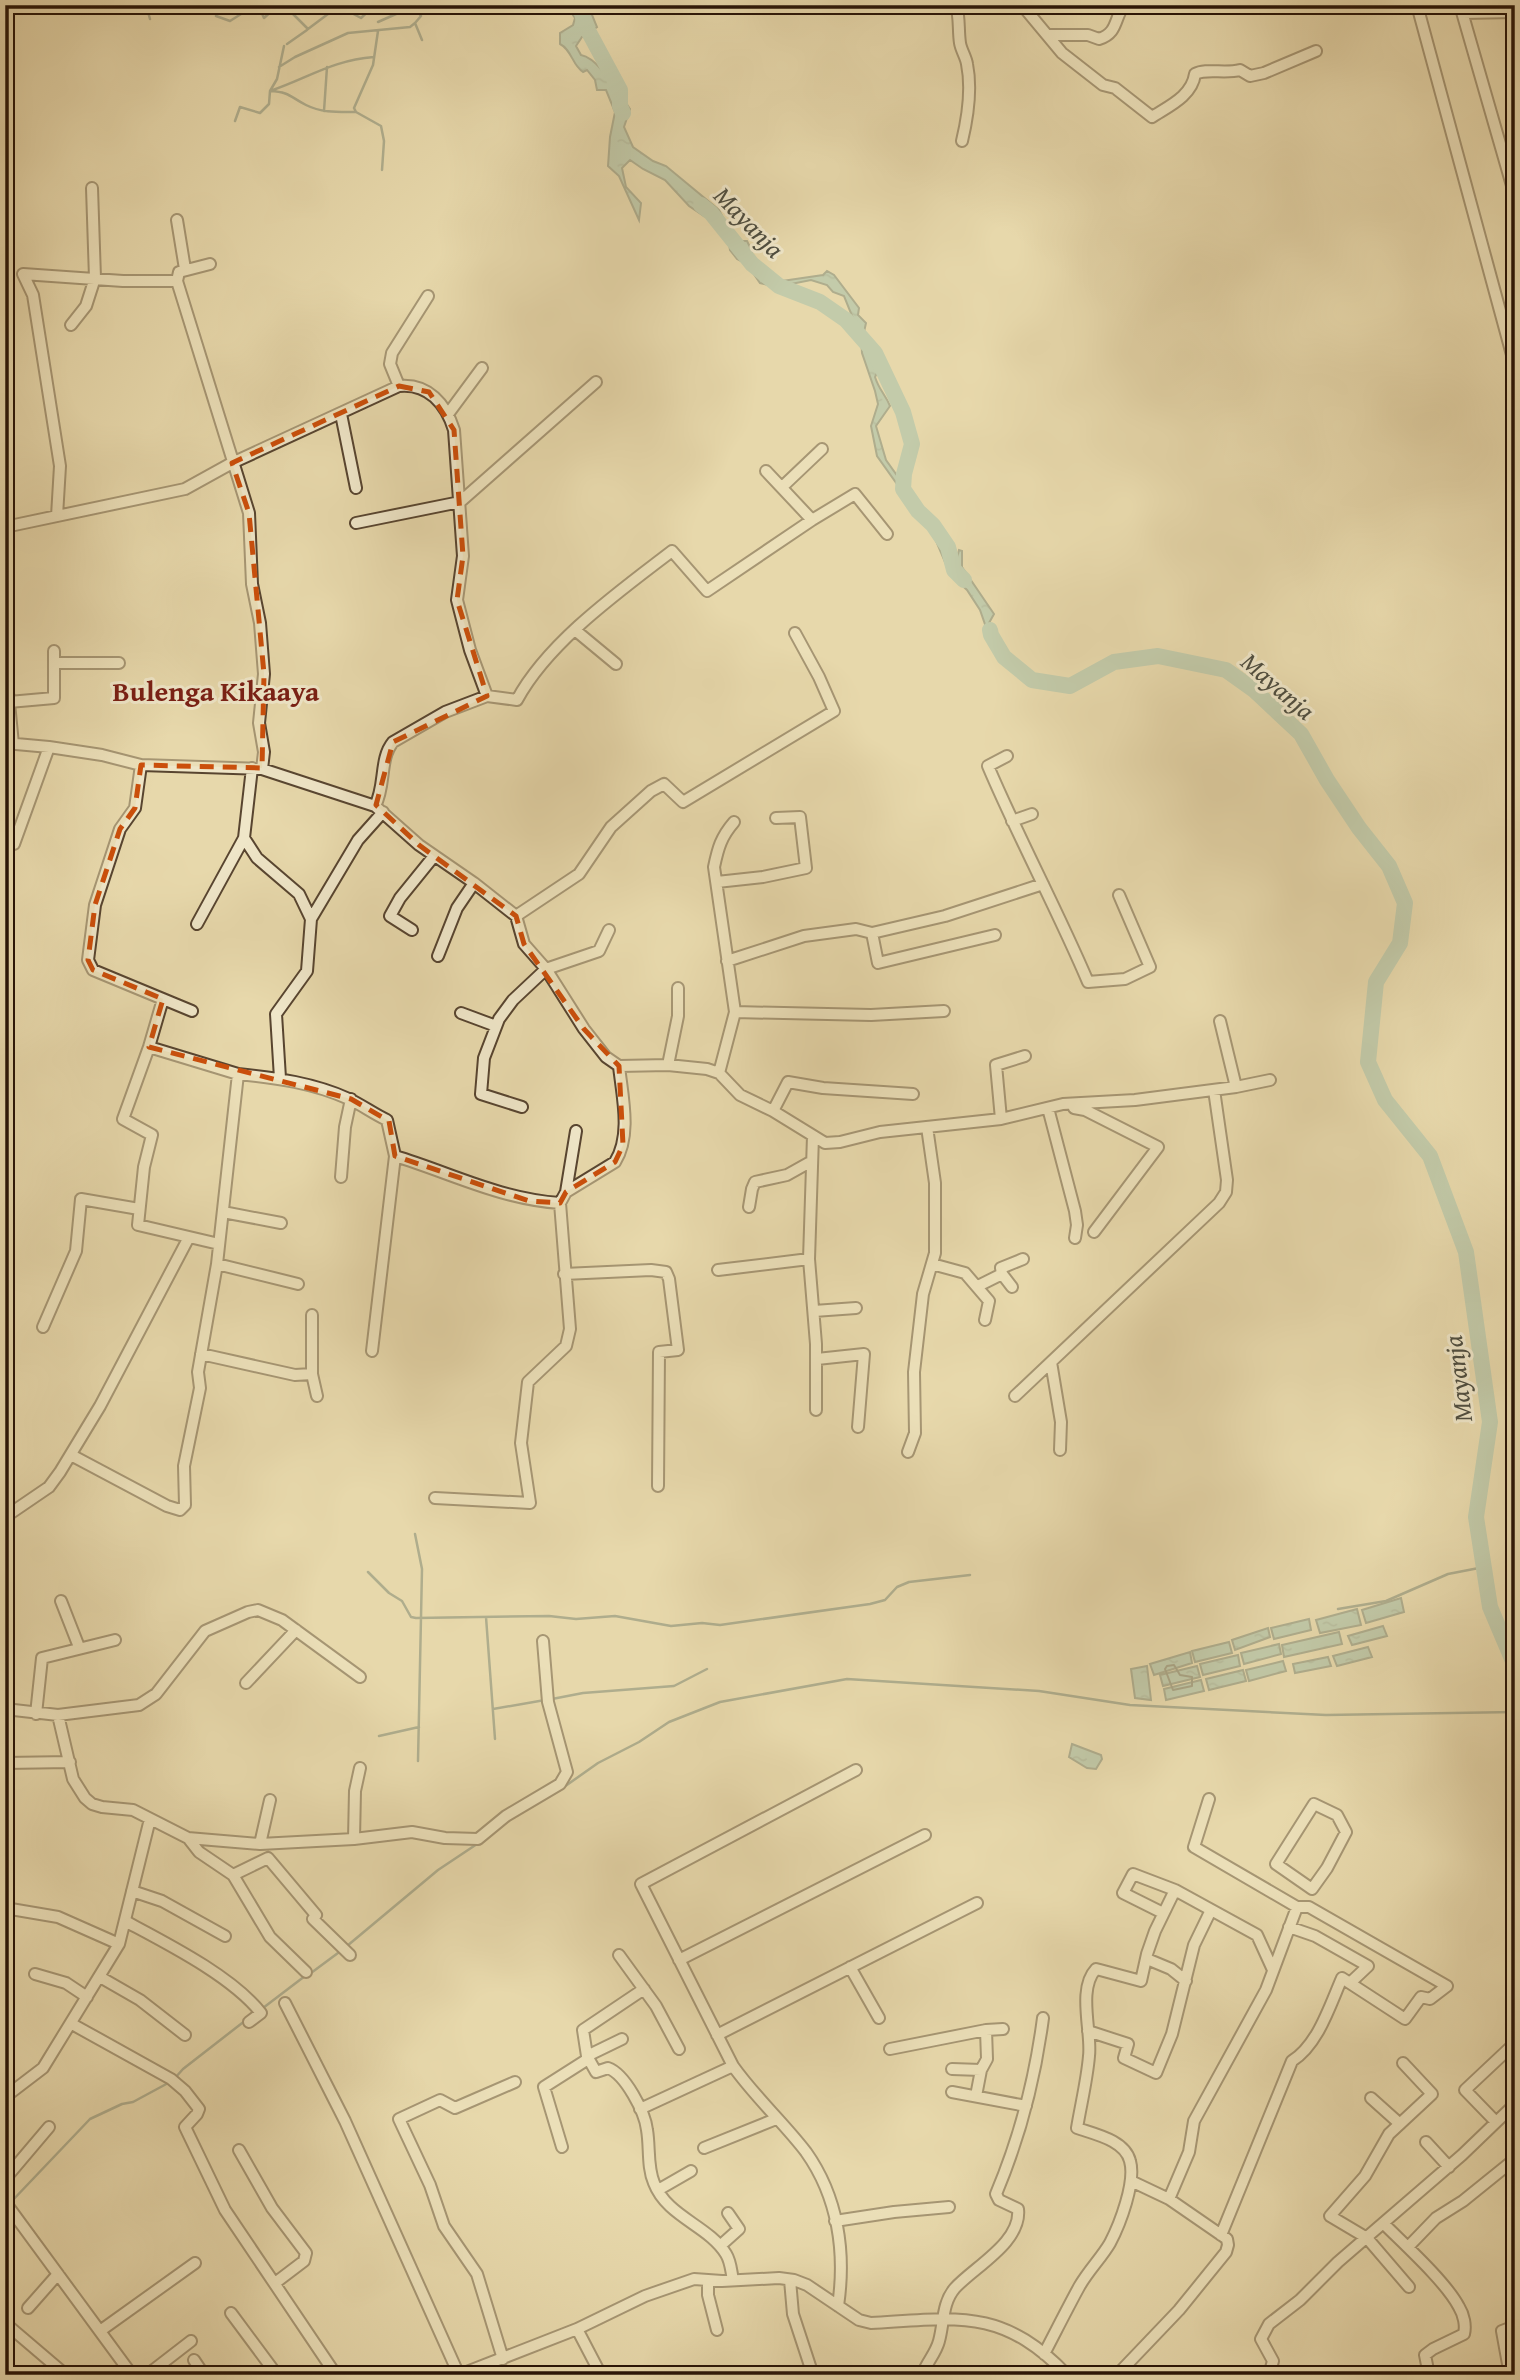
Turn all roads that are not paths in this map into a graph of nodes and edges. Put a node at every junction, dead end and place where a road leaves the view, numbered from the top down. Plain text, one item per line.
1 (956, 5) edge
2 (1022, 5) edge
3 (1124, 5) edge
4 (1417, 5) edge
5 (1461, 9) edge
6 (1515, 12) edge
7 (1047, 35) junction
8 (1316, 51) dead end
9 (962, 141) dead end
10 (92, 188) dead end
11 (1515, 196) edge
12 (177, 220) dead end
13 (210, 264) dead end
14 (186, 269) junction
15 (95, 278) junction
16 (177, 281) junction
17 (428, 296) dead end
18 (71, 325) dead end
19 (1515, 366) edge
20 (482, 368) dead end
21 (596, 382) dead end
22 (399, 386) junction
23 (341, 414) junction
24 (448, 414) junction
25 (822, 449) dead end
26 (232, 463) junction
27 (766, 471) dead end
28 (782, 487) junction
29 (356, 488) dead end
30 (460, 502) junction
31 (57, 516) junction
32 (812, 520) junction
33 (356, 523) dead end
34 (5, 527) edge
35 (887, 534) dead end
36 (575, 630) junction
37 (795, 633) dead end
38 (5, 662) edge
39 (119, 663) dead end
40 (616, 664) dead end
41 (487, 696) junction
42 (9, 702) junction
43 (9, 743) edge
44 (49, 747) junction
45 (1007, 756) dead end
46 (141, 765) junction
47 (257, 769) junction
48 (379, 809) junction
49 (1032, 814) dead end
50 (776, 818) dead end
51 (1012, 821) junction
52 (734, 822) dead end
53 (244, 838) junction
54 (14, 844) dead end
55 (434, 856) junction
56 (717, 882) junction
57 (474, 883) junction
58 (1043, 884) junction
59 (1119, 895) dead end
60 (516, 916) junction
61 (312, 919) junction
62 (197, 924) dead end
63 (412, 930) dead end
64 (610, 930) dead end
65 (872, 933) junction
66 (995, 935) dead end
67 (438, 956) dead end
68 (727, 961) junction
69 (546, 970) junction
70 (678, 988) dead end
71 (163, 999) junction
72 (5, 1005) edge
73 (192, 1011) dead end
74 (944, 1011) dead end
75 (735, 1012) junction
76 (461, 1013) dead end
77 (1220, 1021) dead end
78 (496, 1026) junction
79 (149, 1047) junction
80 (1026, 1056) dead end
81 (668, 1065) junction
82 (619, 1066) junction
83 (719, 1073) junction
84 (238, 1074) junction
85 (280, 1078) junction
86 (1270, 1080) dead end
87 (1236, 1087) junction
88 (1214, 1090) junction
89 (913, 1094) dead end
90 (5, 1097) edge
91 (351, 1099) junction
92 (1063, 1104) junction
93 (522, 1107) dead end
94 (1048, 1108) junction
95 (773, 1111) junction
96 (1001, 1119) junction
97 (927, 1128) junction
98 (576, 1131) dead end
99 (813, 1136) junction
100 (395, 1156) junction
101 (812, 1161) junction
102 (341, 1177) dead end
103 (566, 1192) junction
104 (560, 1203) junction
105 (749, 1207) dead end
106 (139, 1209) junction
107 (223, 1212) junction
108 (281, 1223) dead end
109 (1094, 1232) dead end
110 (1075, 1238) dead end
111 (188, 1239) junction
112 (219, 1244) junction
113 (809, 1259) junction
114 (1023, 1259) dead end
115 (217, 1264) junction
116 (932, 1264) junction
117 (718, 1270) dead end
118 (1002, 1274) junction
119 (564, 1275) junction
120 (298, 1284) dead end
121 (978, 1286) junction
122 (1012, 1287) dead end
123 (856, 1308) dead end
124 (814, 1311) junction
125 (312, 1315) dead end
126 (985, 1320) dead end
127 (43, 1327) dead end
128 (372, 1351) dead end
129 (201, 1354) junction
130 (817, 1359) junction
131 (1051, 1362) junction
132 (312, 1374) junction
133 (317, 1396) dead end
134 (1015, 1396) dead end
135 (816, 1409) dead end
136 (858, 1427) dead end
137 (1060, 1450) dead end
138 (908, 1452) dead end
139 (71, 1455) junction
140 (658, 1486) dead end
141 (435, 1499) dead end
142 (5, 1517) edge
143 (61, 1601) dead end
144 (296, 1630) junction
145 (115, 1640) dead end
146 (543, 1642) dead end
147 (79, 1647) junction
148 (360, 1677) dead end
149 (246, 1683) dead end
150 (5, 1709) edge
151 (36, 1714) junction
152 (58, 1715) junction
153 (70, 1762) junction
154 (5, 1763) edge
155 (360, 1768) dead end
156 (856, 1770) dead end
157 (1209, 1799) dead end
158 (270, 1800) dead end
159 (150, 1819) junction
160 (925, 1835) dead end
161 (188, 1838) junction
162 (354, 1839) junction
163 (260, 1844) junction
164 (1338, 1845) joint
165 (233, 1875) junction
166 (1175, 1890) junction
167 (132, 1891) junction
168 (977, 1903) dead end
169 (1297, 1907) junction
170 (5, 1908) edge
171 (1211, 1910) junction
172 (1163, 1913) junction
173 (124, 1920) junction
174 (1289, 1927) junction
175 (225, 1936) dead end
176 (119, 1944) junction
177 (346, 1950) dead end
178 (619, 1955) dead end
179 (1147, 1959) junction
180 (679, 1960) junction
181 (850, 1968) junction
182 (1273, 1970) junction
183 (306, 1972) dead end
184 (35, 1974) dead end
185 (100, 1977) junction
186 (1186, 1982) junction
187 (1350, 1983) junction
188 (644, 1989) junction
189 (88, 1997) junction
190 (285, 2003) dead end
191 (879, 2018) dead end
192 (1043, 2018) dead end
193 (249, 2022) dead end
194 (72, 2024) junction
195 (1003, 2029) dead end
196 (986, 2030) junction
197 (1088, 2031) junction
198 (185, 2035) dead end
199 (717, 2035) junction
200 (622, 2039) dead end
201 (1515, 2043) edge
202 (679, 2049) dead end
203 (890, 2049) dead end
204 (588, 2057) junction
205 (1403, 2063) dead end
206 (733, 2066) junction
207 (952, 2069) dead end
208 (981, 2070) junction
209 (514, 2082) dead end
210 (952, 2092) dead end
211 (976, 2096) junction
212 (5, 2097) edge
213 (1371, 2098) dead end
214 (1515, 2104) edge
215 (1026, 2106) junction
216 (640, 2109) junction
217 (776, 2119) junction
218 (1496, 2122) junction
219 (1400, 2124) junction
220 (49, 2127) dead end
221 (1426, 2142) dead end
222 (562, 2147) dead end
223 (704, 2148) dead end
224 (239, 2150) dead end
225 (1515, 2159) edge
226 (1449, 2166) junction
227 (691, 2171) dead end
228 (5, 2179) edge
229 (1131, 2180) junction
230 (657, 2190) junction
231 (1169, 2199) junction
232 (6, 2207) edge
233 (949, 2207) dead end
234 (728, 2213) dead end
235 (835, 2221) junction
236 (1384, 2224) junction
237 (1221, 2235) junction
238 (1367, 2238) junction
239 (720, 2246) junction
240 (1408, 2248) junction
241 (195, 2263) dead end
242 (58, 2274) junction
243 (708, 2280) junction
244 (733, 2280) junction
245 (790, 2280) junction
246 (275, 2283) junction
247 (1409, 2287) dead end
248 (838, 2306) junction
249 (28, 2308) dead end
250 (232, 2313) dead end
251 (942, 2319) junction
252 (5, 2323) edge
253 (1515, 2326) edge
254 (577, 2329) junction
255 (717, 2330) dead end
256 (100, 2331) junction
257 (191, 2341) dead end
258 (1044, 2354) junction
259 (503, 2359) junction
260 (194, 2360) dead end
261 (130, 2374) edge
262 (335, 2374) edge
263 (66, 2375) edge
264 (147, 2375) edge
265 (204, 2375) edge
266 (277, 2375) edge
267 (459, 2375) edge
268 (601, 2375) edge
269 (813, 2375) edge
270 (922, 2375) edge
271 (1067, 2375) edge
272 (1117, 2375) edge
273 (1269, 2375) edge
274 (1429, 2375) edge
275 (1510, 2375) edge

1 - 9 street
2 - 7 street
3 - 7 street
4 - 19 street
5 - 6 street
5 - 11 street
7 - 8 street
10 - 15 street
12 - 14 street
13 - 14 street
14 - 16 street
15 - 16 street
15 - 18 street
15 - 31 street
16 - 26 street
17 - 22 street
20 - 24 street
21 - 30 street
22 - 23 street
22 - 24 street
23 - 26 street
23 - 29 street
24 - 30 street
25 - 28 street
26 - 31 street
26 - 47 street
27 - 28 street
28 - 32 street
30 - 33 street
30 - 41 street
31 - 34 street
32 - 35 street
32 - 36 street
36 - 40 street
36 - 41 street
37 - 60 street
38 - 42 street
39 - 42 street
41 - 48 street
42 - 43 street
43 - 44 street
44 - 46 street
44 - 54 street
45 - 51 street
46 - 47 street
46 - 71 street
47 - 48 street
47 - 53 street
48 - 55 street
48 - 61 street
49 - 51 street
50 - 56 street
51 - 58 street
52 - 56 street
53 - 61 street
53 - 62 street
55 - 57 street
55 - 63 street
56 - 68 street
57 - 60 street
57 - 67 street
58 - 59 street
58 - 65 street
60 - 69 street
61 - 85 street
64 - 69 street
65 - 66 street
65 - 68 street
68 - 75 street
69 - 78 street
69 - 82 street
70 - 81 street
71 - 73 street
71 - 79 street
72 - 90 street
74 - 75 street
75 - 83 street
76 - 78 street
77 - 87 street
78 - 93 street
79 - 84 street
79 - 106 street
80 - 96 street
81 - 82 street
81 - 83 street
82 - 103 street
83 - 95 street
84 - 85 street
84 - 107 street
85 - 91 street
86 - 87 street
87 - 88 street
88 - 92 street
88 - 131 street
89 - 95 street
91 - 100 street
91 - 102 street
92 - 94 street
92 - 109 street
94 - 96 street
94 - 110 street
95 - 99 street
96 - 97 street
97 - 99 street
97 - 116 street
98 - 103 street
99 - 101 street
100 - 104 street
100 - 128 street
101 - 105 street
101 - 113 street
103 - 104 street
104 - 119 street
106 - 111 street
106 - 127 street
107 - 108 street
107 - 112 street
111 - 112 street
111 - 139 street
112 - 115 street
113 - 117 street
113 - 124 street
114 - 118 street
115 - 120 street
115 - 129 street
116 - 121 street
116 - 138 street
118 - 121 street
118 - 122 street
119 - 140 street
119 - 141 street
121 - 126 street
123 - 124 street
124 - 130 street
125 - 132 street
129 - 132 street
129 - 139 street
130 - 135 street
130 - 136 street
131 - 134 street
131 - 137 street
132 - 133 street
139 - 142 street
143 - 147 street
144 - 148 street
144 - 149 street
144 - 152 street
145 - 147 street
146 - 162 street
147 - 151 street
150 - 151 street
151 - 152 street
152 - 153 street
153 - 154 street
153 - 159 street
155 - 162 street
156 - 180 street
157 - 169 street
158 - 163 street
159 - 161 street
159 - 167 street
160 - 180 street
161 - 163 street
161 - 165 street
162 - 163 street
164 - 164 street
165 - 177 street
165 - 183 street
166 - 171 street
166 - 172 street
166 - 172 street
167 - 173 street
167 - 175 street
168 - 181 street
169 - 174 street
169 - 187 street
170 - 176 street
171 - 182 street
171 - 186 street
172 - 179 street
173 - 176 street
173 - 193 street
174 - 182 street
174 - 187 street
176 - 185 street
178 - 188 street
179 - 186 street
179 - 197 street
180 - 199 street
181 - 191 street
181 - 199 street
182 - 231 street
184 - 189 street
185 - 189 street
185 - 198 street
186 - 197 street
187 - 237 street
188 - 202 street
188 - 204 street
189 - 194 street
190 - 267 street
192 - 215 street
194 - 212 street
194 - 246 street
195 - 196 street
196 - 203 street
196 - 208 street
197 - 229 street
199 - 206 street
200 - 204 street
201 - 218 street
204 - 216 street
204 - 222 street
205 - 219 street
206 - 216 street
206 - 217 street
207 - 208 street
208 - 211 street
209 - 259 street
210 - 211 street
211 - 215 street
213 - 219 street
214 - 218 street
215 - 251 street
216 - 230 street
217 - 223 street
217 - 235 street
218 - 226 street
219 - 238 street
220 - 228 street
221 - 226 street
224 - 246 street
225 - 240 street
226 - 236 street
227 - 230 street
229 - 231 street
229 - 258 street
230 - 239 street
231 - 237 street
232 - 242 street
233 - 235 street
234 - 239 street
235 - 248 street
236 - 238 street
236 - 240 street
237 - 272 street
238 - 247 street
238 - 273 street
239 - 244 street
240 - 274 street
241 - 256 street
242 - 249 street
242 - 256 street
243 - 244 street
243 - 254 street
243 - 255 street
244 - 245 street
245 - 248 street
245 - 269 street
246 - 262 street
248 - 251 street
250 - 266 street
251 - 258 street
251 - 270 street
252 - 263 street
253 - 275 street
254 - 259 street
254 - 268 street
256 - 261 street
257 - 264 street
258 - 271 street
259 - 267 street
260 - 265 street

